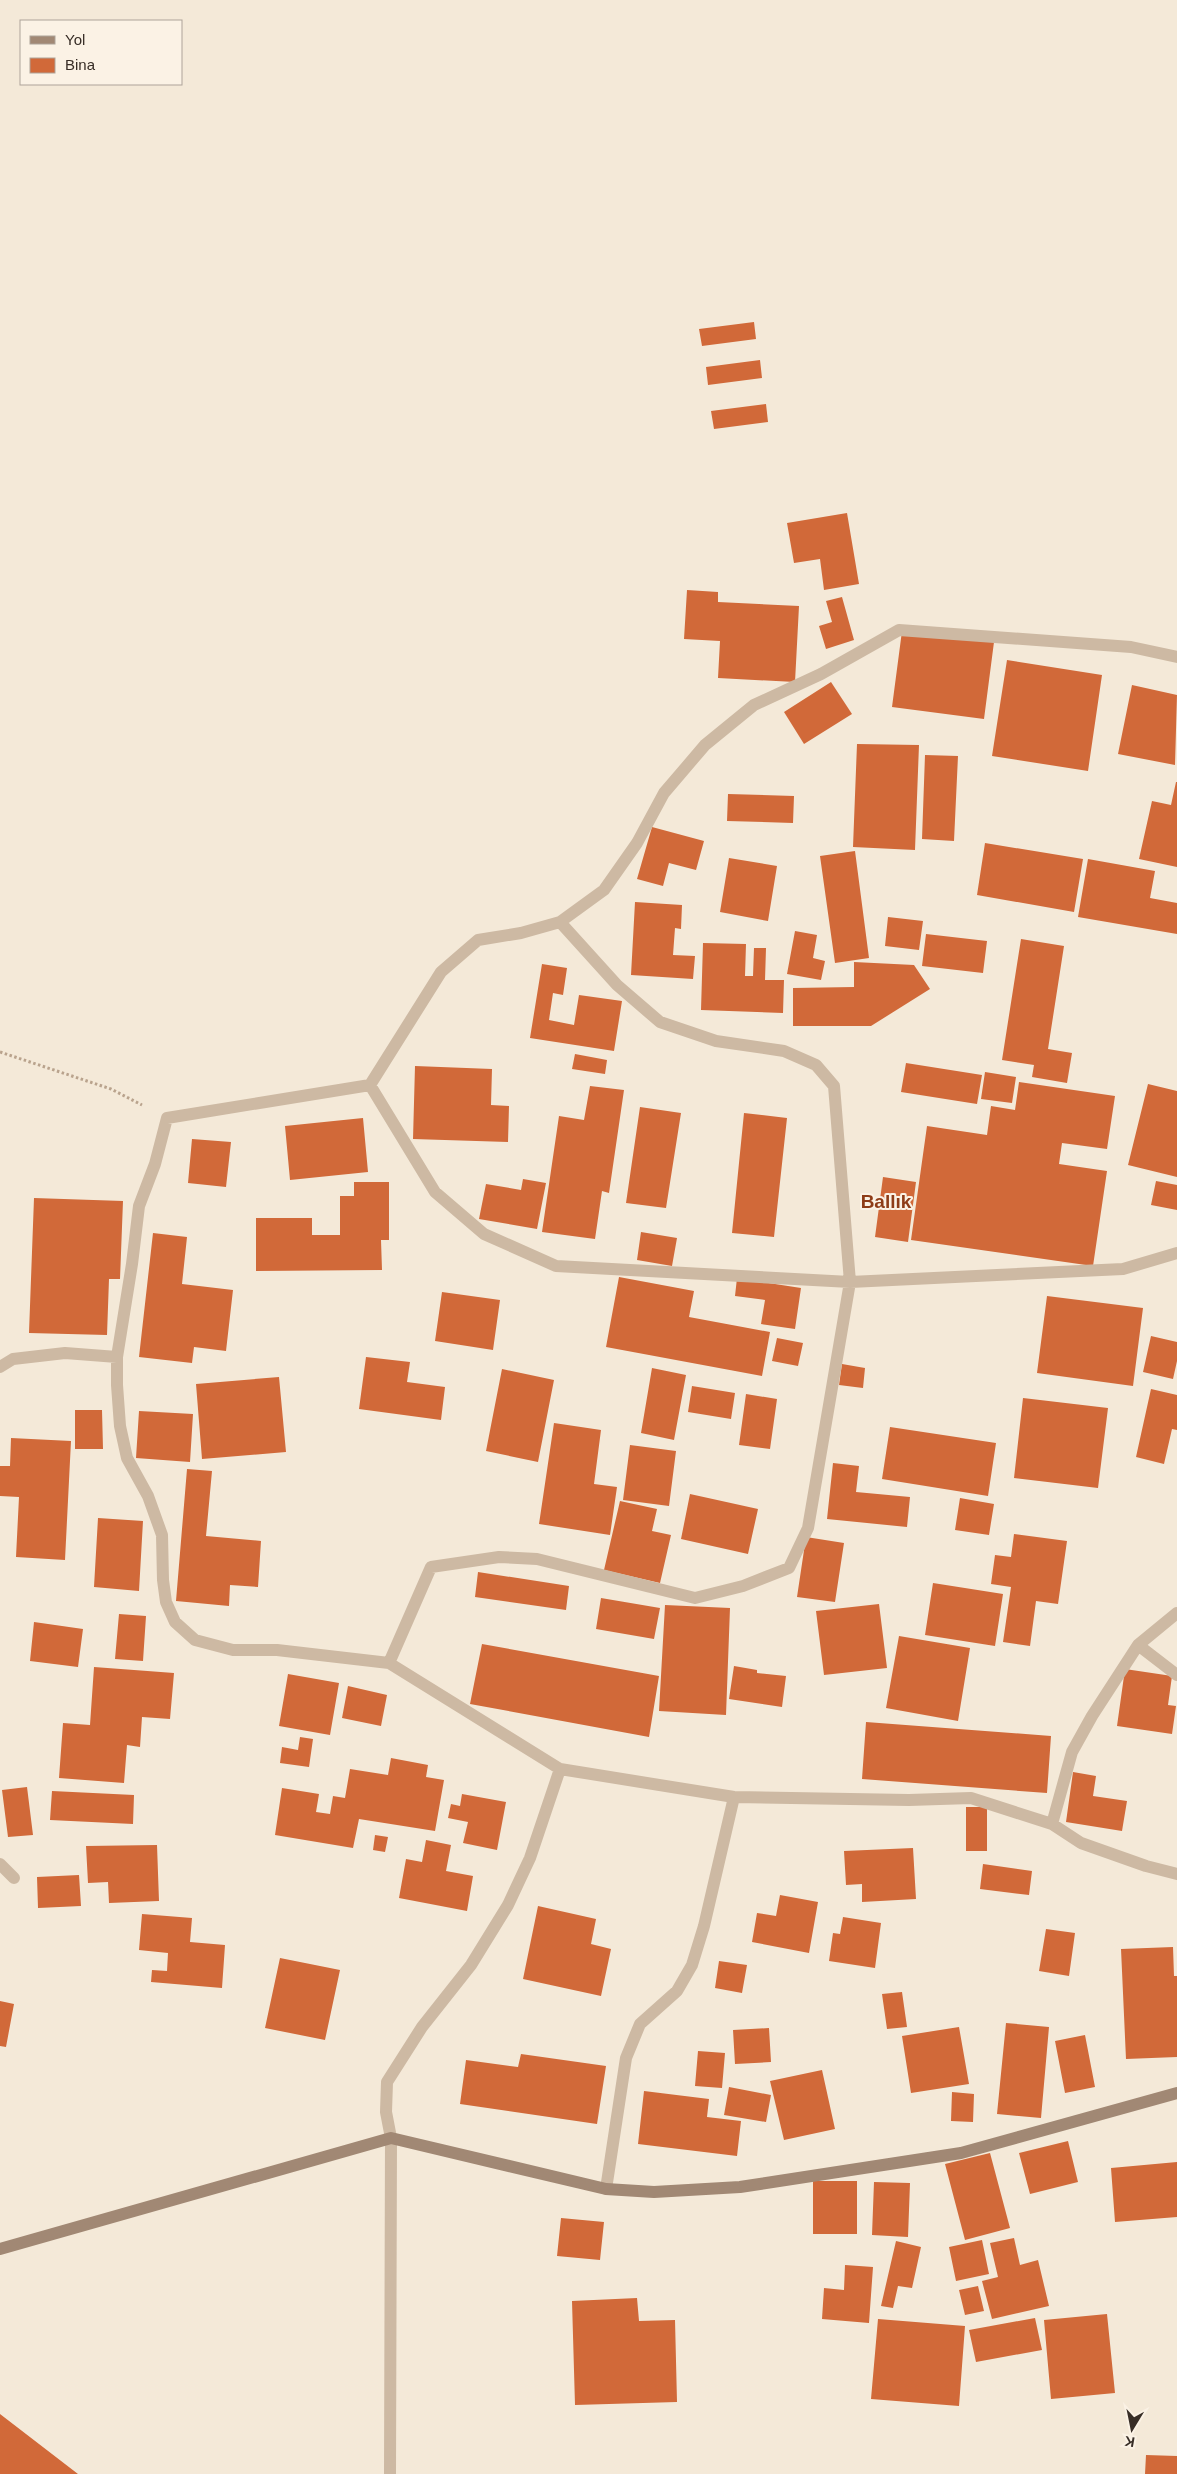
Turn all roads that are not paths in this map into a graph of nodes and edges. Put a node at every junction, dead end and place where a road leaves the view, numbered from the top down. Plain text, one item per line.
1 (1177, 657) edge
2 (560, 922) junction
3 (370, 1085) junction
4 (1177, 1253) edge
5 (850, 1282) junction
6 (117, 1357) junction
7 (0, 1367) edge
8 (1177, 1613) edge
9 (1138, 1645) junction
10 (389, 1663) junction
11 (1177, 1675) edge
12 (560, 1769) junction
13 (734, 1797) junction
14 (1052, 1824) junction
15 (0, 1864) edge
16 (1177, 1874) edge
17 (14, 1878) dead end
18 (1177, 2093) edge
19 (391, 2138) junction
20 (606, 2189) junction
21 (0, 2249) edge
22 (390, 2474) edge

1 - 2 street
2 - 3 street
2 - 5 street
3 - 5 street
3 - 6 street
4 - 5 street
5 - 10 street
6 - 7 street
6 - 10 street
8 - 9 street
9 - 11 street
9 - 14 street
10 - 12 street
12 - 13 street
12 - 19 street
13 - 14 street
13 - 20 street
14 - 16 street
15 - 17 street
18 - 20 street
19 - 20 street
19 - 21 street
19 - 22 street

